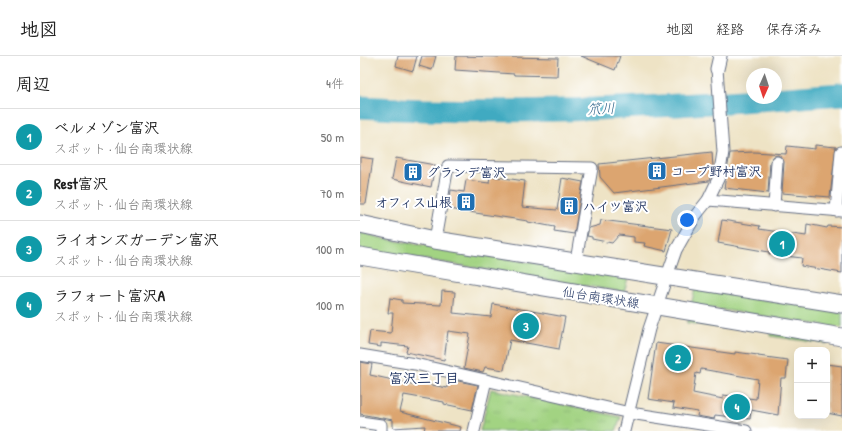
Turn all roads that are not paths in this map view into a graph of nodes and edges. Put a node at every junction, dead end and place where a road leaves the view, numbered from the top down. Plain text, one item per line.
1 (720, 56) edge
2 (717, 72) joint
3 (841, 152) dead end
4 (777, 162) dead end
5 (708, 200) junction
6 (774, 206) junction
7 (839, 211) edge
8 (360, 224) edge
9 (435, 240) junction
10 (365, 257) edge
11 (576, 261) junction
12 (666, 276) junction
13 (842, 304) edge
14 (658, 306) junction
15 (842, 337) edge
16 (360, 356) edge
17 (486, 380) junction
18 (630, 413) junction
19 (360, 422) edge
20 (381, 431) edge
21 (474, 431) edge
22 (624, 431) edge
23 (746, 431) edge

1 - 2 street
2 - 5 street
3 - 7 street
4 - 6 street
5 - 6 street
5 - 12 street
6 - 7 street
8 - 9 main road
9 - 11 main road
9 - 11 street
10 - 14 main road, 仙台南環状線
11 - 12 main road
12 - 13 main road
12 - 14 street
14 - 15 main road, 仙台南環状線
14 - 18 street
16 - 17 street
17 - 18 street
17 - 21 street
18 - 22 street
18 - 23 street
19 - 20 street

